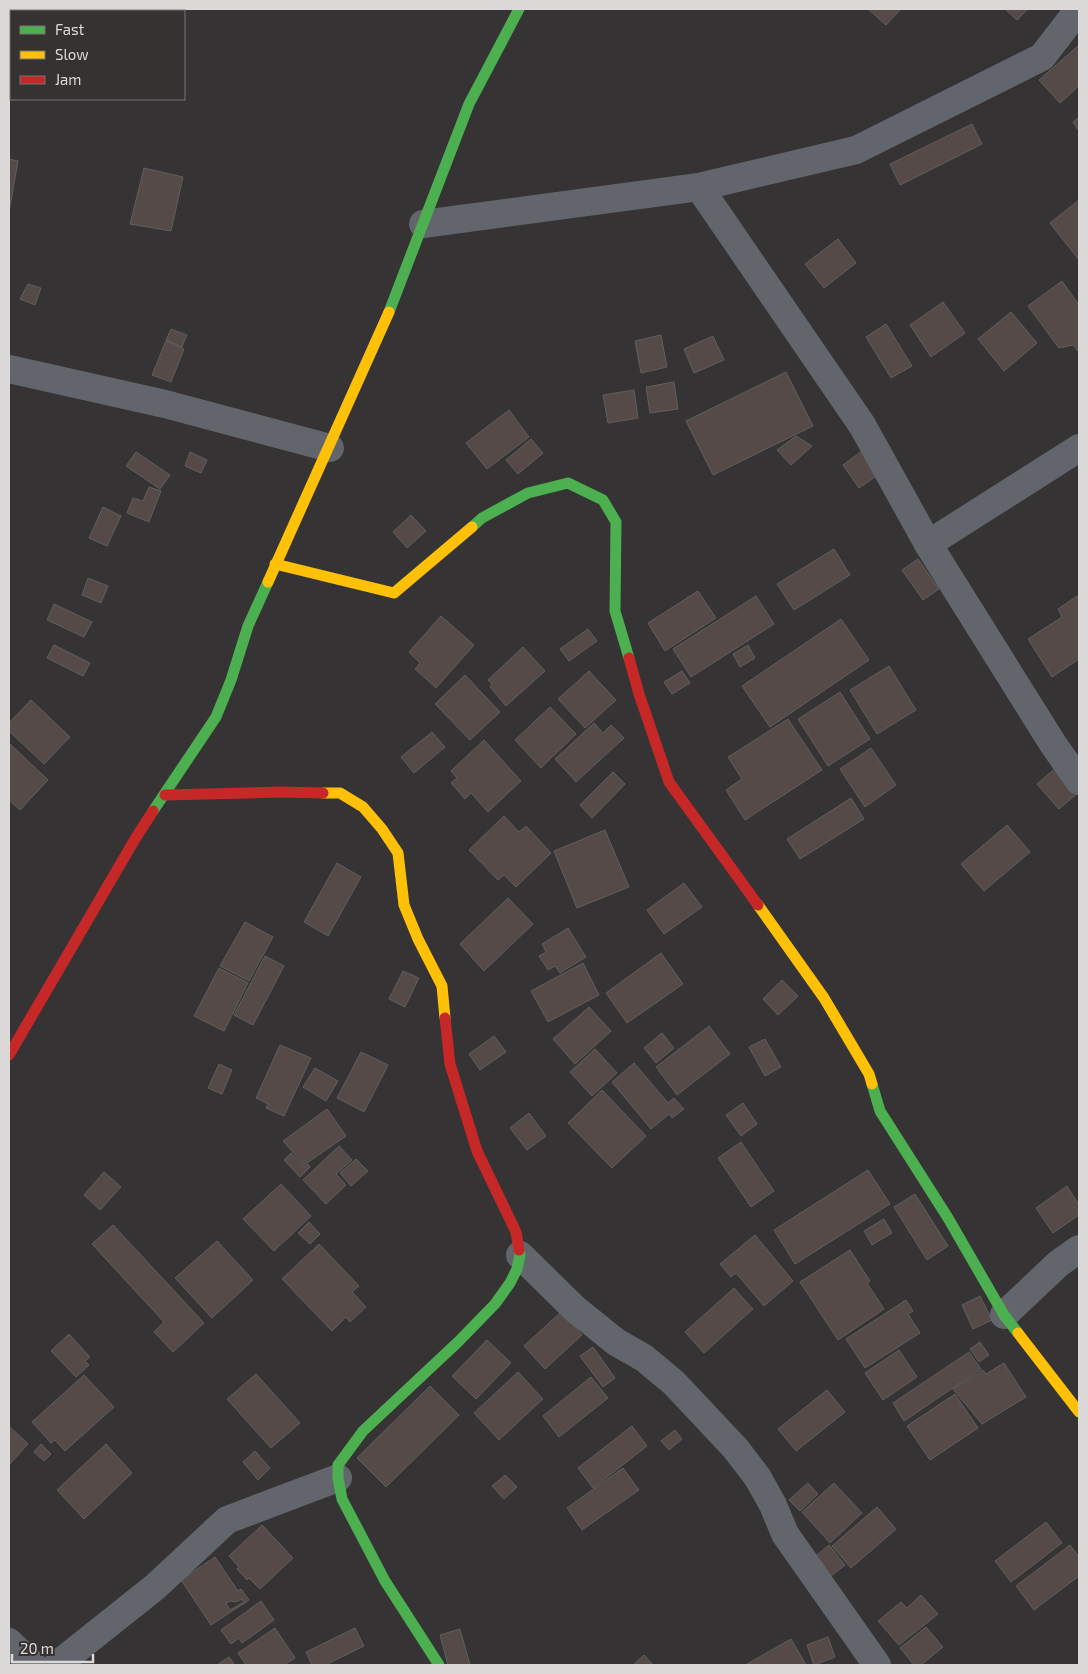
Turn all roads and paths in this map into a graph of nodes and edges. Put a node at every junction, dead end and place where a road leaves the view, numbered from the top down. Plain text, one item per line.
1 (519, 9) edge
2 (1079, 9) edge
3 (699, 187) junction
4 (423, 224) junction
5 (9, 369) edge
6 (330, 448) junction
7 (1079, 448) edge
8 (928, 544) junction
9 (276, 564) junction
10 (1079, 781) edge
11 (165, 795) junction
12 (9, 1055) edge
13 (1079, 1249) edge
14 (520, 1255) junction
15 (1004, 1315) junction
16 (1079, 1412) edge
17 (338, 1478) junction
18 (9, 1642) edge
19 (34, 1665) edge
20 (57, 1665) edge
21 (439, 1665) edge
22 (877, 1665) edge

1 - 4 street
2 - 3 street
3 - 4 street
3 - 8 street
4 - 6 street
5 - 6 street
6 - 9 street
7 - 8 street
8 - 10 street
9 - 11 street
9 - 15 street
11 - 12 street
11 - 14 street
13 - 15 street
14 - 17 street
14 - 22 street
15 - 16 street
17 - 20 street
17 - 21 street
18 - 19 street

